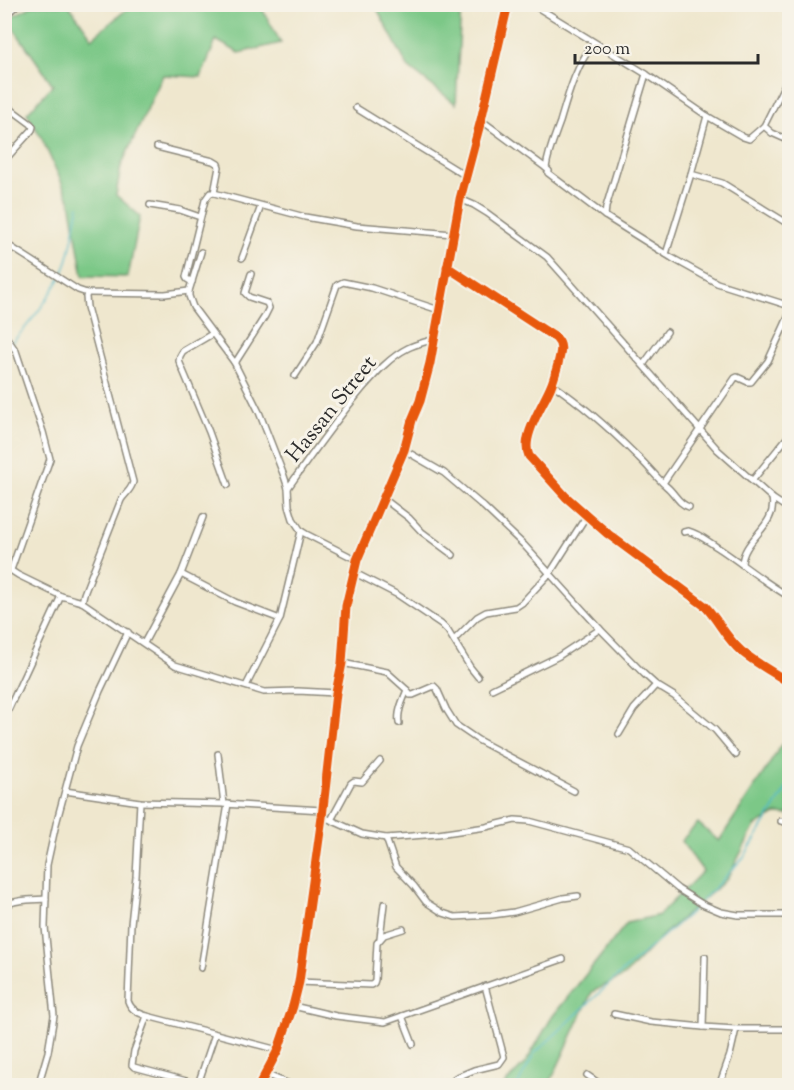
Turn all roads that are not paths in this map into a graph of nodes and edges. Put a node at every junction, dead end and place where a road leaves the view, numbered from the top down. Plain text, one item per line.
1 (15, 4) edge
2 (508, 4) edge
3 (532, 4) edge
4 (4, 14) edge
5 (594, 43) junction
6 (789, 71) edge
7 (646, 74) junction
8 (4, 104) edge
9 (356, 108) dead end
10 (707, 116) junction
11 (481, 120) junction
12 (764, 126) junction
13 (789, 141) edge
14 (157, 147) dead end
15 (4, 161) edge
16 (546, 168) junction
17 (691, 174) junction
18 (466, 176) junction
19 (214, 193) junction
20 (460, 199) junction
21 (150, 205) dead end
22 (261, 206) junction
23 (605, 216) junction
24 (200, 217) junction
25 (789, 225) edge
26 (453, 234) junction
27 (4, 248) edge
28 (201, 252) dead end
29 (666, 254) junction
30 (242, 258) dead end
31 (447, 267) junction
32 (251, 274) dead end
33 (192, 282) junction
34 (189, 291) junction
35 (87, 293) junction
36 (789, 306) edge
37 (439, 310) junction
38 (789, 313) edge
39 (667, 332) dead end
40 (4, 334) edge
41 (212, 334) junction
42 (434, 339) junction
43 (234, 362) junction
44 (643, 364) junction
45 (295, 376) dead end
46 (552, 384) junction
47 (701, 429) junction
48 (789, 434) edge
49 (404, 450) junction
50 (752, 481) junction
51 (663, 483) junction
52 (228, 485) dead end
53 (288, 488) junction
54 (772, 498) junction
55 (384, 499) junction
56 (689, 507) dead end
57 (789, 510) edge
58 (587, 515) junction
59 (203, 517) dead end
60 (301, 531) junction
61 (684, 532) dead end
62 (453, 555) dead end
63 (357, 560) junction
64 (742, 564) junction
65 (4, 566) edge
66 (11, 570) junction
67 (353, 572) junction
68 (550, 573) junction
69 (182, 574) junction
70 (61, 596) junction
71 (789, 597) edge
72 (82, 602) junction
73 (280, 619) junction
74 (600, 629) junction
75 (128, 632) junction
76 (454, 640) junction
77 (144, 643) junction
78 (342, 663) junction
79 (478, 677) dead end
80 (789, 683) edge
81 (656, 685) junction
82 (246, 686) junction
83 (492, 689) dead end
84 (407, 690) junction
85 (336, 693) junction
86 (4, 719) edge
87 (399, 723) dead end
88 (619, 734) dead end
89 (218, 754) dead end
90 (736, 755) dead end
91 (380, 761) dead end
92 (65, 791) junction
93 (574, 791) dead end
94 (140, 802) junction
95 (226, 804) junction
96 (322, 814) junction
97 (331, 820) junction
98 (781, 821) dead end
99 (789, 823) edge
100 (386, 838) junction
101 (578, 896) dead end
102 (46, 899) junction
103 (384, 904) dead end
104 (4, 906) edge
105 (789, 915) edge
106 (403, 929) dead end
107 (380, 938) junction
108 (705, 957) dead end
109 (562, 959) dead end
110 (201, 968) dead end
111 (299, 982) junction
112 (485, 986) junction
113 (293, 1006) junction
114 (614, 1014) dead end
115 (147, 1016) junction
116 (402, 1016) junction
117 (703, 1027) junction
118 (736, 1029) junction
119 (789, 1029) edge
120 (215, 1034) junction
121 (413, 1044) dead end
122 (278, 1050) junction
123 (265, 1074) junction
124 (587, 1075) dead end
125 (40, 1085) edge
126 (258, 1086) edge
127 (294, 1086) edge
128 (452, 1086) edge
129 (603, 1086) edge
130 (720, 1086) edge

1 - 4 highway
2 - 11 street
3 - 5 street
5 - 7 street
5 - 16 street
6 - 12 street
7 - 10 street
7 - 23 street
8 - 15 street
9 - 18 street
10 - 12 street
10 - 17 street
11 - 16 street
11 - 18 street
12 - 13 street
14 - 19 street
16 - 23 street
17 - 25 street
17 - 29 street
18 - 20 street
19 - 22 street
19 - 24 street
20 - 26 street
20 - 44 street
21 - 24 street
22 - 26 street
22 - 30 street
23 - 29 street
24 - 33 street
26 - 31 street
27 - 35 street
28 - 33 street
29 - 36 street
31 - 37 street
31 - 46 street
32 - 43 street
33 - 34 street
34 - 35 street
34 - 41 street
35 - 72 street
37 - 42 street
37 - 45 street
38 - 47 street
39 - 44 street
40 - 66 street
41 - 43 street
41 - 52 street
42 - 49 street
42 - 53 street, Hassan Street
43 - 53 street
44 - 47 street
46 - 51 street
46 - 58 street
47 - 50 street
47 - 51 street
48 - 50 street
49 - 55 street
49 - 68 street
50 - 54 street
51 - 56 street
53 - 60 street
54 - 57 street
54 - 64 street
55 - 62 street
55 - 63 street
58 - 68 street
58 - 80 street
59 - 69 street
60 - 63 street
60 - 73 street
61 - 64 street
63 - 67 street
64 - 71 street
65 - 66 street
66 - 70 street
67 - 76 street
67 - 78 street
68 - 74 street
68 - 76 street
69 - 73 street
69 - 77 street
70 - 72 street
70 - 86 street
72 - 75 street
73 - 82 street
74 - 81 street
74 - 83 street
75 - 77 street
75 - 92 street
76 - 79 street
77 - 82 street
78 - 84 street
78 - 85 street
81 - 88 street
81 - 90 street
82 - 85 street
84 - 87 street
84 - 93 street
85 - 96 street
89 - 95 street
91 - 97 street
92 - 94 street
92 - 102 street
94 - 95 street
94 - 115 street
95 - 96 street
95 - 110 street
96 - 97 street
96 - 111 street
97 - 100 street
98 - 99 street
100 - 101 street
100 - 105 street
102 - 104 street
102 - 125 street
103 - 107 street
106 - 107 street
107 - 111 street
108 - 117 street
109 - 112 street
111 - 113 street
112 - 116 street
112 - 128 street
113 - 116 street
113 - 122 street
114 - 117 street
115 - 120 street
115 - 120 street
116 - 121 street
117 - 118 street
118 - 119 street
118 - 130 street
120 - 122 street
122 - 123 street
123 - 126 street
123 - 127 street
124 - 129 street

